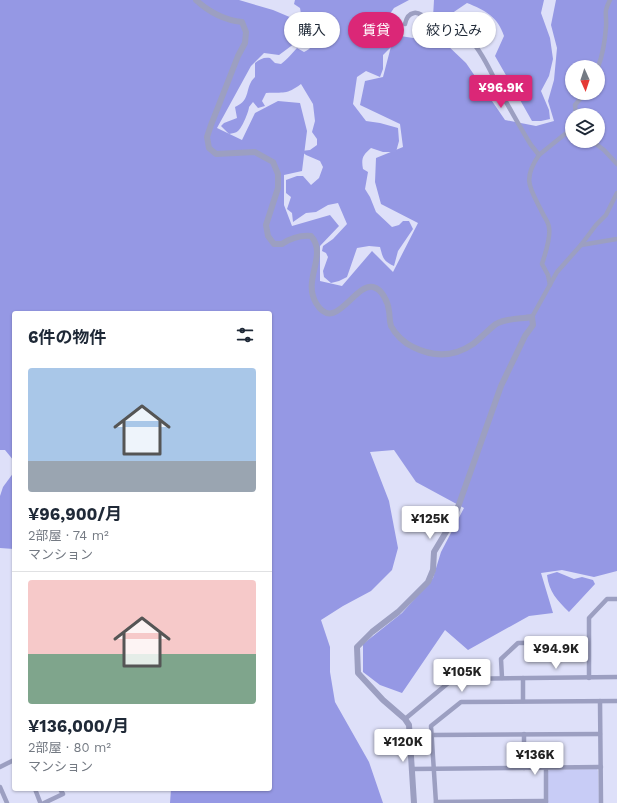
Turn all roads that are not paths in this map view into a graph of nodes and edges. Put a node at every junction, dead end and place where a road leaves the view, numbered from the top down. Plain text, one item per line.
1 (196, 0) edge
2 (610, 0) edge
3 (405, 24) dead end
4 (601, 60) edge
5 (565, 134) edge
6 (601, 148) edge
7 (539, 155) junction
8 (617, 164) edge
9 (617, 193) edge
10 (617, 239) edge
11 (582, 245) junction
12 (550, 285) junction
13 (532, 317) junction
14 (617, 599) edge
15 (588, 642) junction
16 (502, 678) junction
17 (523, 678) junction
18 (589, 678) junction
19 (617, 678) edge
20 (523, 701) junction
21 (600, 701) junction
22 (617, 701) edge
23 (405, 719) junction
24 (524, 734) junction
25 (600, 734) junction
26 (432, 735) junction
27 (12, 761) edge
28 (0, 767) edge
29 (546, 767) junction
30 (601, 767) junction
31 (434, 768) junction
32 (524, 768) junction
33 (412, 769) junction
34 (1, 790) edge
35 (36, 791) edge
36 (61, 791) edge
37 (546, 802) edge
38 (7, 803) edge
39 (41, 803) edge
40 (414, 803) edge
41 (436, 803) edge
42 (601, 803) edge

1 - 13 street
2 - 4 street
3 - 7 street
5 - 7 street
6 - 8 street
7 - 12 street
9 - 11 street
10 - 11 street
11 - 12 street
12 - 13 street
13 - 23 street
14 - 15 street
15 - 16 street
15 - 18 street
16 - 17 street
16 - 23 street
17 - 18 street
17 - 20 street
18 - 19 street
20 - 21 street
20 - 26 street
21 - 22 street
21 - 25 street
23 - 33 street
24 - 25 street
24 - 26 street
24 - 32 street
25 - 30 street
26 - 31 street
27 - 28 street
29 - 30 street
29 - 32 street
29 - 37 street
30 - 42 street
31 - 32 street
31 - 33 street
31 - 41 street
33 - 40 street
34 - 38 street
35 - 39 street
36 - 39 street
37 - 41 street

